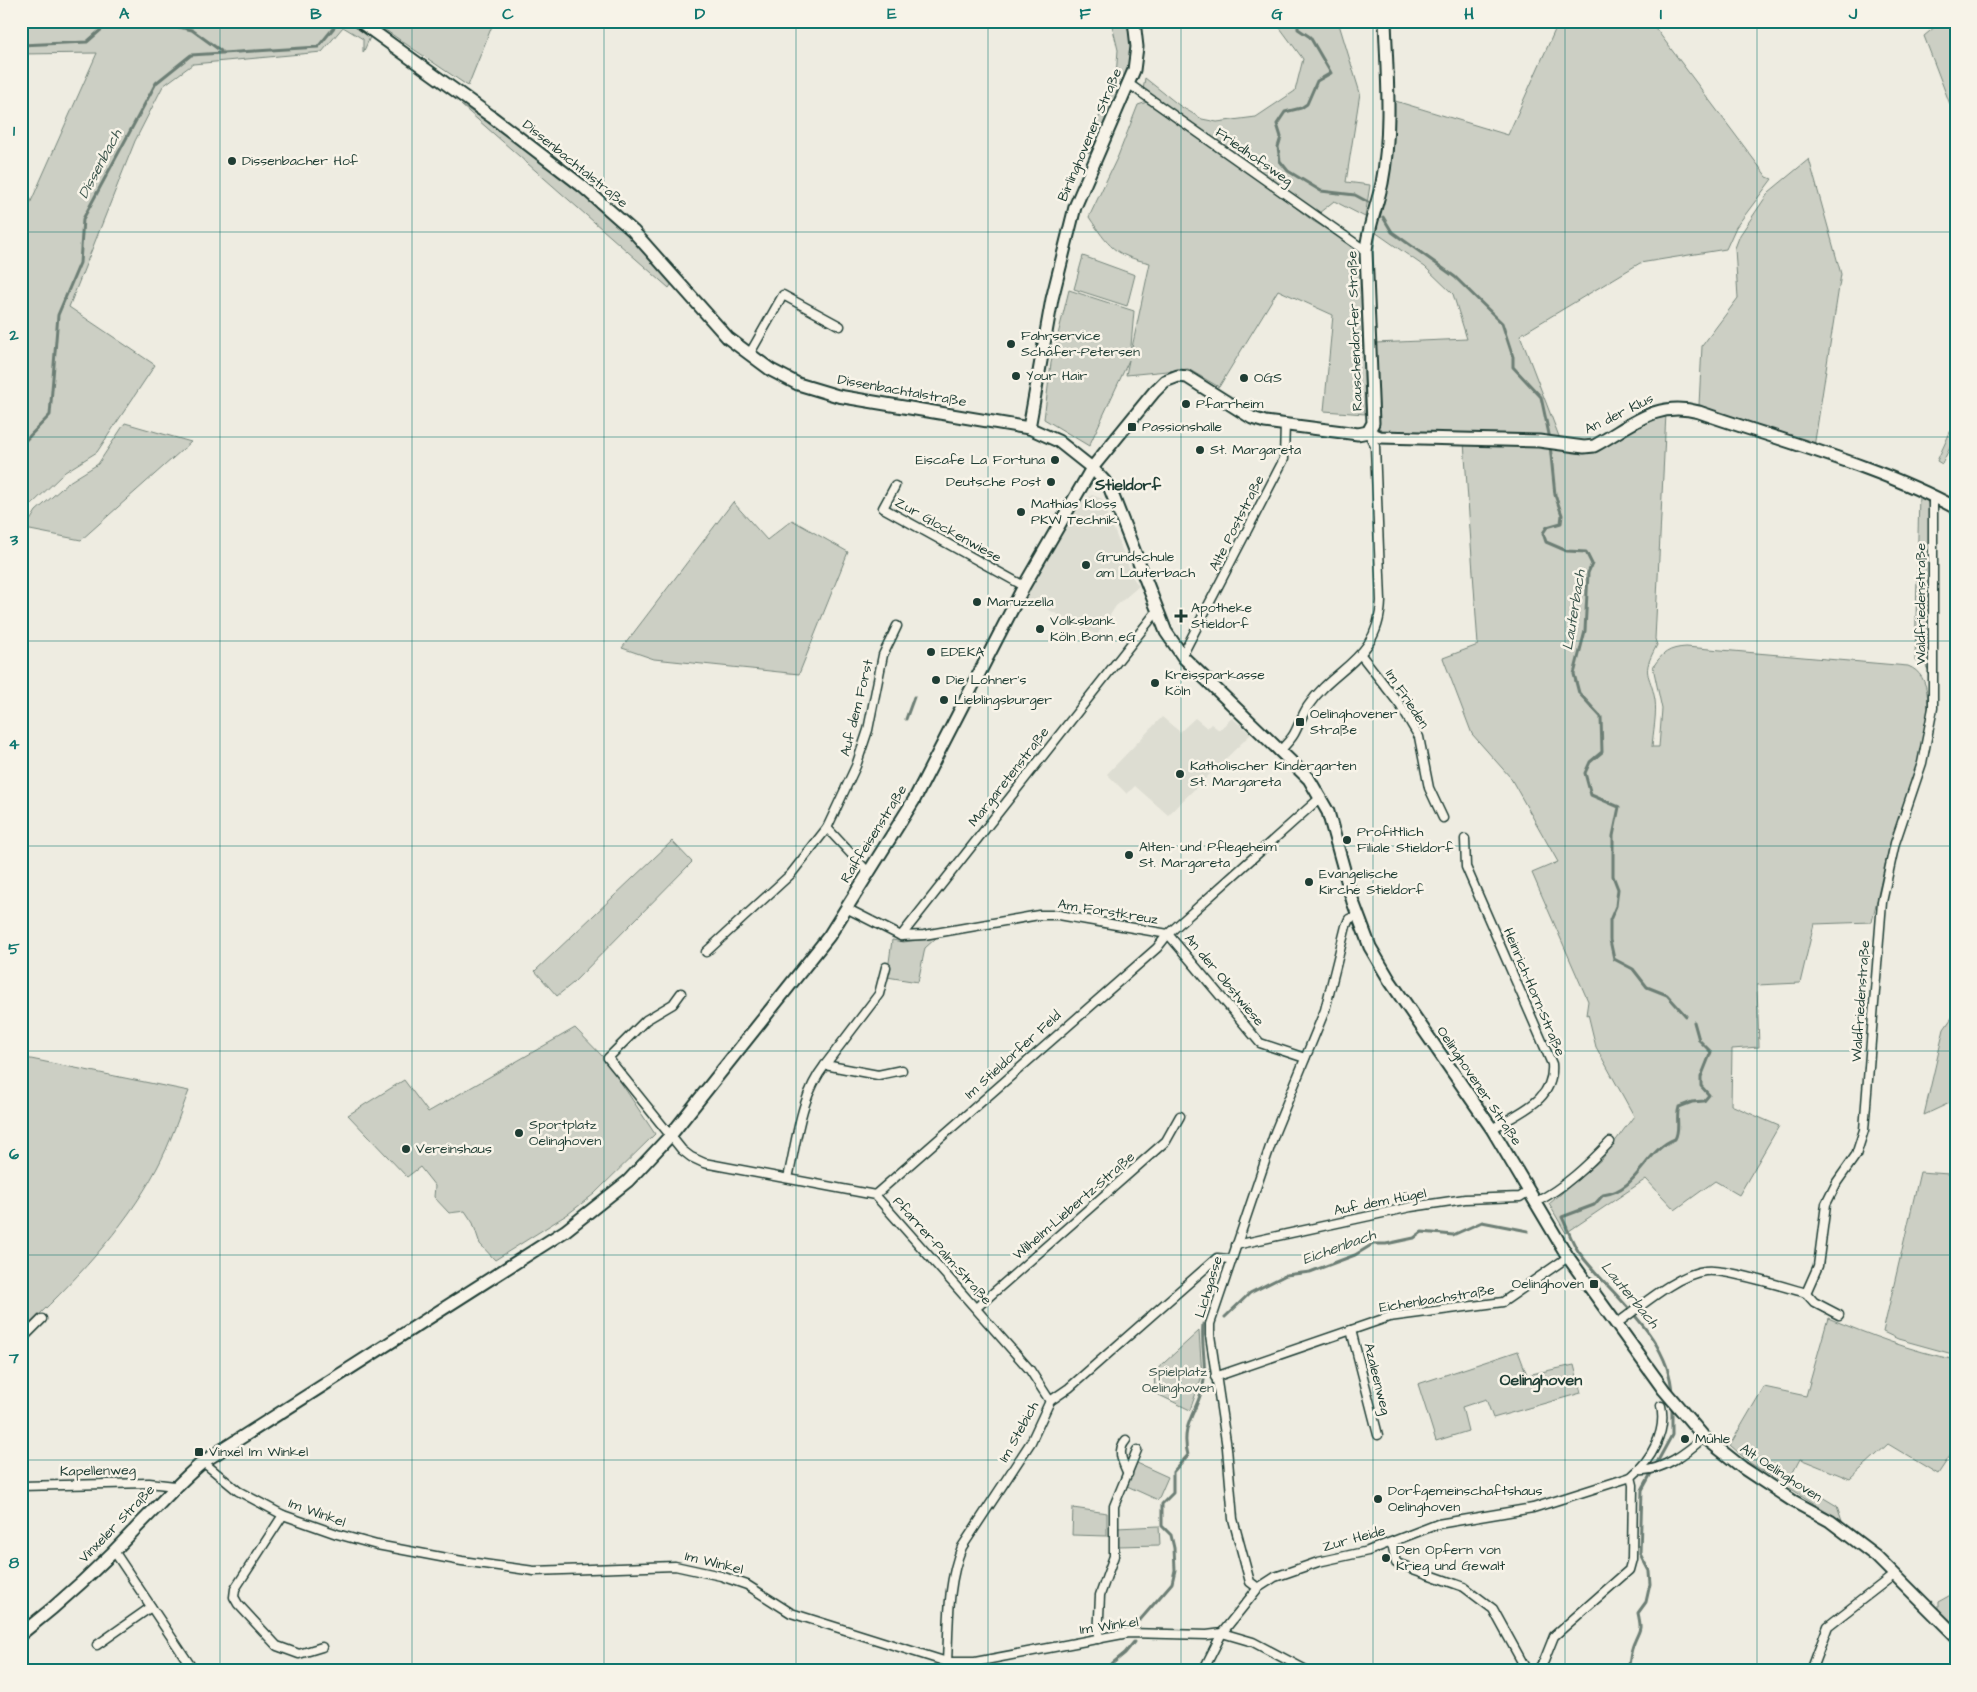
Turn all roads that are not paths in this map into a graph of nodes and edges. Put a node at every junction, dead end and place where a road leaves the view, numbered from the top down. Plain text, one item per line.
1 (359, 21) edge
2 (1385, 21) edge
3 (1135, 25) edge
4 (1129, 84) junction
5 (1366, 251) junction
6 (840, 326) dead end
7 (749, 355) junction
8 (1285, 424) junction
9 (1029, 428) junction
10 (1368, 432) junction
11 (1092, 468) junction
12 (895, 486) dead end
13 (1933, 496) junction
14 (1956, 508) edge
15 (1024, 586) junction
16 (1157, 611) junction
17 (897, 626) dead end
18 (1360, 654) junction
19 (1182, 656) junction
20 (1279, 752) junction
21 (1321, 797) junction
22 (1443, 818) dead end
23 (827, 828) junction
24 (1465, 839) dead end
25 (868, 872) junction
26 (846, 908) junction
27 (1358, 916) junction
28 (1168, 934) junction
29 (902, 936) junction
30 (706, 952) dead end
31 (886, 967) dead end
32 (681, 993) dead end
33 (1305, 1058) junction
34 (824, 1066) junction
35 (902, 1070) dead end
36 (1180, 1116) dead end
37 (1492, 1129) junction
38 (670, 1136) junction
39 (1610, 1142) dead end
40 (788, 1178) junction
41 (1529, 1191) junction
42 (875, 1195) junction
43 (1536, 1202) junction
44 (1236, 1245) junction
45 (1568, 1257) junction
46 (1230, 1259) junction
47 (1806, 1293) junction
48 (976, 1308) junction
49 (1839, 1315) dead end
50 (42, 1319) dead end
51 (1620, 1320) junction
52 (1352, 1330) junction
53 (21, 1340) edge
54 (1215, 1377) junction
55 (1050, 1401) junction
56 (1661, 1406) dead end
57 (1378, 1435) dead end
58 (1704, 1437) junction
59 (238, 1438) joint
60 (1126, 1440) dead end
61 (1137, 1450) dead end
62 (203, 1462) junction
63 (1643, 1470) junction
64 (1128, 1474) junction
65 (1631, 1477) junction
66 (21, 1486) edge
67 (176, 1486) junction
68 (283, 1515) junction
69 (1392, 1543) junction
70 (114, 1551) junction
71 (1895, 1574) junction
72 (1258, 1588) junction
73 (151, 1608) junction
74 (1222, 1633) junction
75 (21, 1634) edge
76 (1956, 1636) edge
77 (1098, 1639) junction
78 (97, 1645) dead end
79 (322, 1647) dead end
80 (947, 1662) junction
81 (194, 1671) edge
82 (1203, 1671) edge
83 (1308, 1671) edge
84 (1527, 1671) edge
85 (1537, 1671) edge
86 (1811, 1671) edge

1 - 7 main road, Dissenbachtalstraße
2 - 5 main road, Rauschendorfer Straße
3 - 4 main road, Birlinghovener Straße
4 - 5 street, Friedhofsweg
4 - 9 main road, Birlinghovener Straße
5 - 10 main road, Rauschendorfer Straße
6 - 7 street
7 - 9 main road, Dissenbachtalstraße
8 - 10 main road, An der Klus
8 - 11 main road, Raiffeisenstraße
8 - 19 street, Alte Poststraße
9 - 11 main road, Oelinghovener Straße
10 - 13 main road, An der Klus
10 - 18 street, Rauschendorfer Straße
11 - 15 main road, Raiffeisenstraße
11 - 16 main road, Oelinghovener Straße
12 - 15 street, Zur Glockenwiese
13 - 14 main road, An der Klus
13 - 47 street, Waldfriedenstraße
15 - 25 main road, Raiffeisenstraße
16 - 19 main road, Oelinghovener Straße
16 - 29 street, Margaretenstraße
17 - 23 street, Auf dem Forst
18 - 20 street, Rauschendorfer Straße
18 - 22 street, Im Frieden
19 - 20 main road, Oelinghovener Straße
20 - 21 main road, Oelinghovener Straße
21 - 27 main road, Oelinghovener Straße
21 - 28 street, Am Forstkreuz
23 - 25 street
23 - 30 street, Auf dem Forst
24 - 37 street, Heinrich-Horn-Straße
25 - 26 main road, Raiffeisenstraße
26 - 29 street
26 - 38 main road, Raiffeisenstraße
27 - 33 street, Lichgasse
27 - 37 main road, Oelinghovener Straße
28 - 29 street, Am Forstkreuz
28 - 33 street, An der Obstwiese
28 - 42 street, Im Stieldorfer Feld
31 - 34 street
32 - 38 street, Pfarrer-Palm-Straße
33 - 44 street, Lichgasse
34 - 35 street
34 - 40 street
36 - 48 street, Wilhelm-Liebertz-Straße
37 - 41 main road, Oelinghovener Straße
38 - 40 street, Pfarrer-Palm-Straße
38 - 59 main road, Raiffeisenstraße
39 - 43 street
40 - 42 street, Pfarrer-Palm-Straße
41 - 43 main road, Oelinghovener Straße
41 - 44 street, Auf dem Hügel
42 - 48 street, Pfarrer-Palm-Straße
43 - 45 main road, Alt Oelinghoven
44 - 46 street, Lichgasse
45 - 51 main road, Alt Oelinghoven
45 - 52 street, Eichenbachstraße
46 - 54 street, Lichgasse
46 - 55 street, Im Stebich
47 - 49 street
47 - 51 street
48 - 55 street, Pfarrer-Palm-Straße
50 - 53 street
51 - 58 main road, Alt Oelinghoven
52 - 54 street, Eichenbachstraße
52 - 57 street, Azaleenweg
54 - 72 street, Lichgasse
55 - 80 street, Im Stebich
56 - 63 street, Zur Heide
58 - 63 street, Zur Heide
58 - 71 main road, Alt Oelinghoven
59 - 62 main road, Vinxeler Straße
60 - 64 street
61 - 64 street
62 - 67 main road, Vinxeler Straße
62 - 68 street, Im Winkel
63 - 65 street, Zur Heide
64 - 77 street
65 - 69 street, Zur Heide
65 - 85 street
66 - 67 street, Kapellenweg
67 - 70 main road, Vinxeler Straße
68 - 79 street
68 - 80 street, Im Winkel
69 - 72 street, Zur Heide
69 - 84 street
70 - 73 street
70 - 75 main road, Vinxeler Straße
71 - 76 main road, Alt Oelinghoven
71 - 86 street
72 - 74 street, Zur Heide
73 - 78 street
73 - 81 street
74 - 77 street, Im Winkel
74 - 82 street, Zur Heide
74 - 83 street
77 - 80 street, Im Winkel

